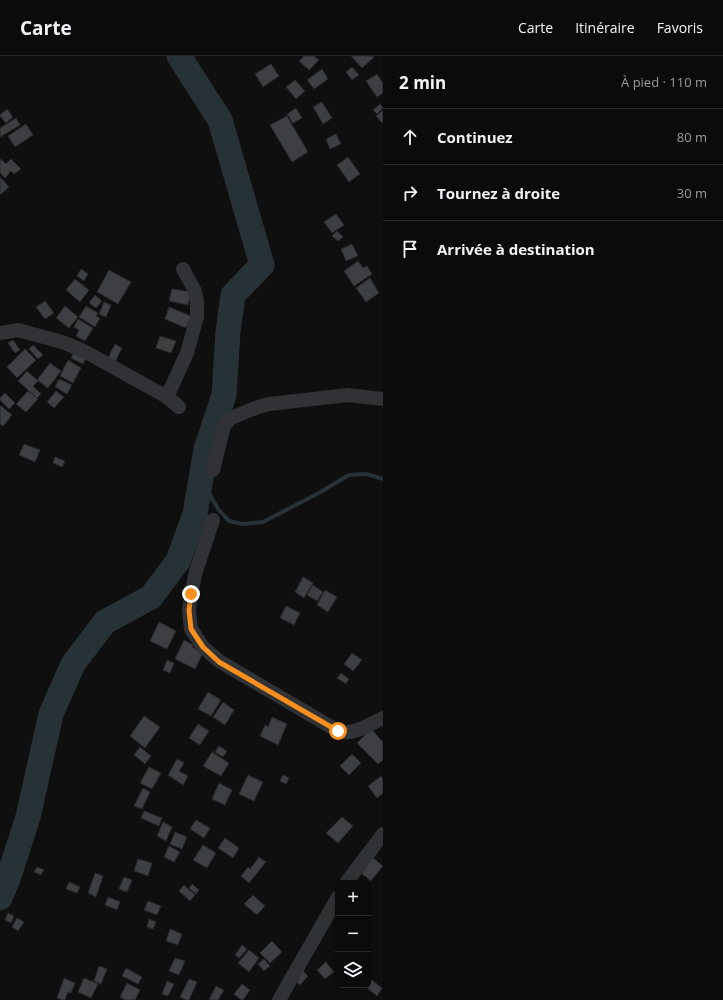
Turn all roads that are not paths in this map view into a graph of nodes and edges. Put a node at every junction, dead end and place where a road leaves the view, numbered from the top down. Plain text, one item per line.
1 (183, 269) dead end
2 (0, 333) edge
3 (167, 396) junction
4 (383, 399) edge
5 (179, 407) dead end
6 (213, 470) dead end
7 (213, 520) dead end
8 (383, 718) edge
9 (383, 834) edge
10 (348, 880) edge
11 (335, 902) edge
12 (279, 1000) edge

1 - 3 street
2 - 3 street
3 - 5 street
4 - 6 street
7 - 8 street
9 - 10 street
11 - 12 street

